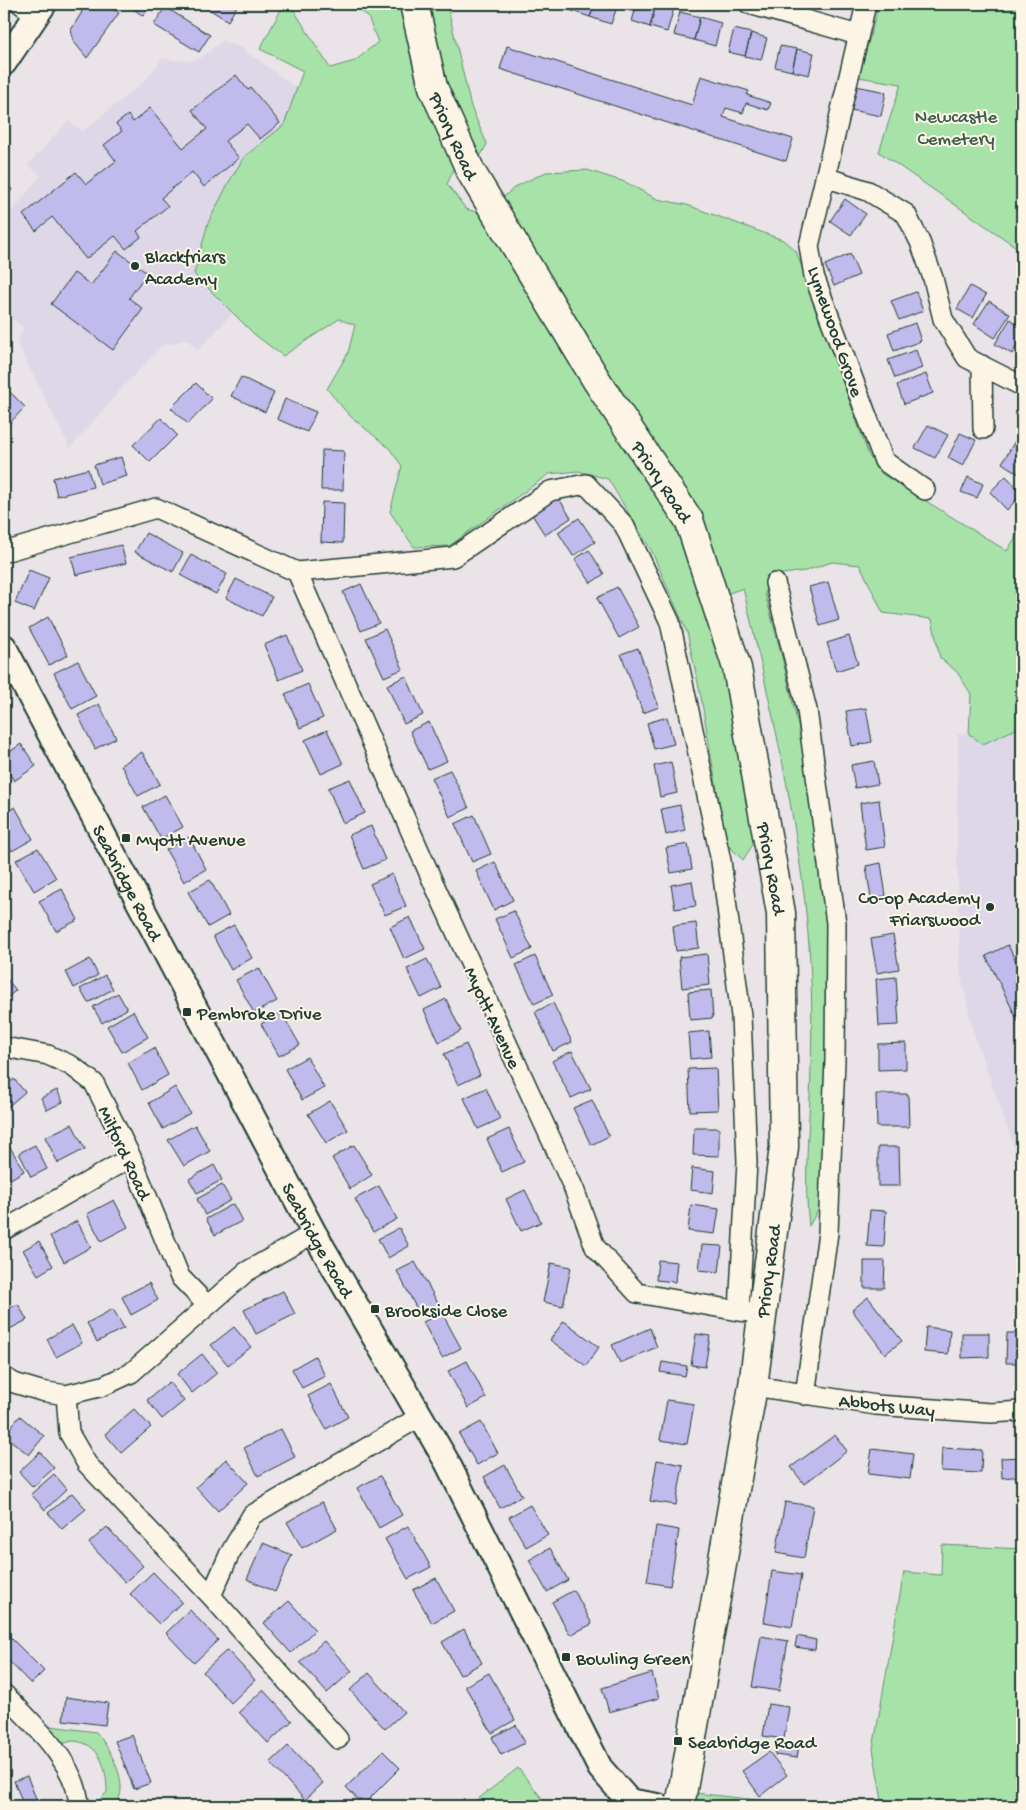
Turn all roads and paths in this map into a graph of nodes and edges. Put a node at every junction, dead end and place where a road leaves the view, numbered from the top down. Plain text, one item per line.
1 (414, 4) edge
2 (749, 4) edge
3 (866, 4) edge
4 (34, 8) edge
5 (858, 35) junction
6 (4, 63) edge
7 (825, 178) junction
8 (982, 365) junction
9 (1022, 386) edge
10 (984, 429) dead end
11 (925, 490) dead end
12 (4, 552) edge
13 (297, 572) junction
14 (775, 583) dead end
15 (4, 647) edge
16 (4, 1047) edge
17 (131, 1157) junction
18 (4, 1230) edge
19 (314, 1233) junction
20 (207, 1305) junction
21 (750, 1312) junction
22 (4, 1377) edge
23 (753, 1386) junction
24 (66, 1395) junction
25 (805, 1395) junction
26 (1022, 1411) edge
27 (421, 1416) junction
28 (211, 1596) junction
29 (4, 1694) edge
30 (338, 1739) dead end
31 (79, 1806) edge
32 (658, 1806) edge
33 (680, 1806) edge

1 - 21 highway, Priory Road
2 - 5 street
3 - 5 street, Lymewood Grove
4 - 6 main road
5 - 7 street, Lymewood Grove
7 - 8 street
7 - 11 street, Lymewood Grove
8 - 9 street
8 - 10 street
12 - 13 street
13 - 21 street, Myott Avenue
13 - 21 street, Priory Road
14 - 25 street
15 - 19 main road, Seabridge Road
16 - 17 street, Milford Road
17 - 18 street
17 - 20 street, Milford Road
19 - 20 street
19 - 27 main road, Seabridge Road
20 - 24 street
21 - 23 highway, Priory Road
22 - 24 street
23 - 25 street, Abbots Way
23 - 33 highway, Priory Road
24 - 28 street
25 - 26 street, Abbots Way
27 - 28 street
27 - 32 main road, Seabridge Road
28 - 30 street
29 - 31 street

